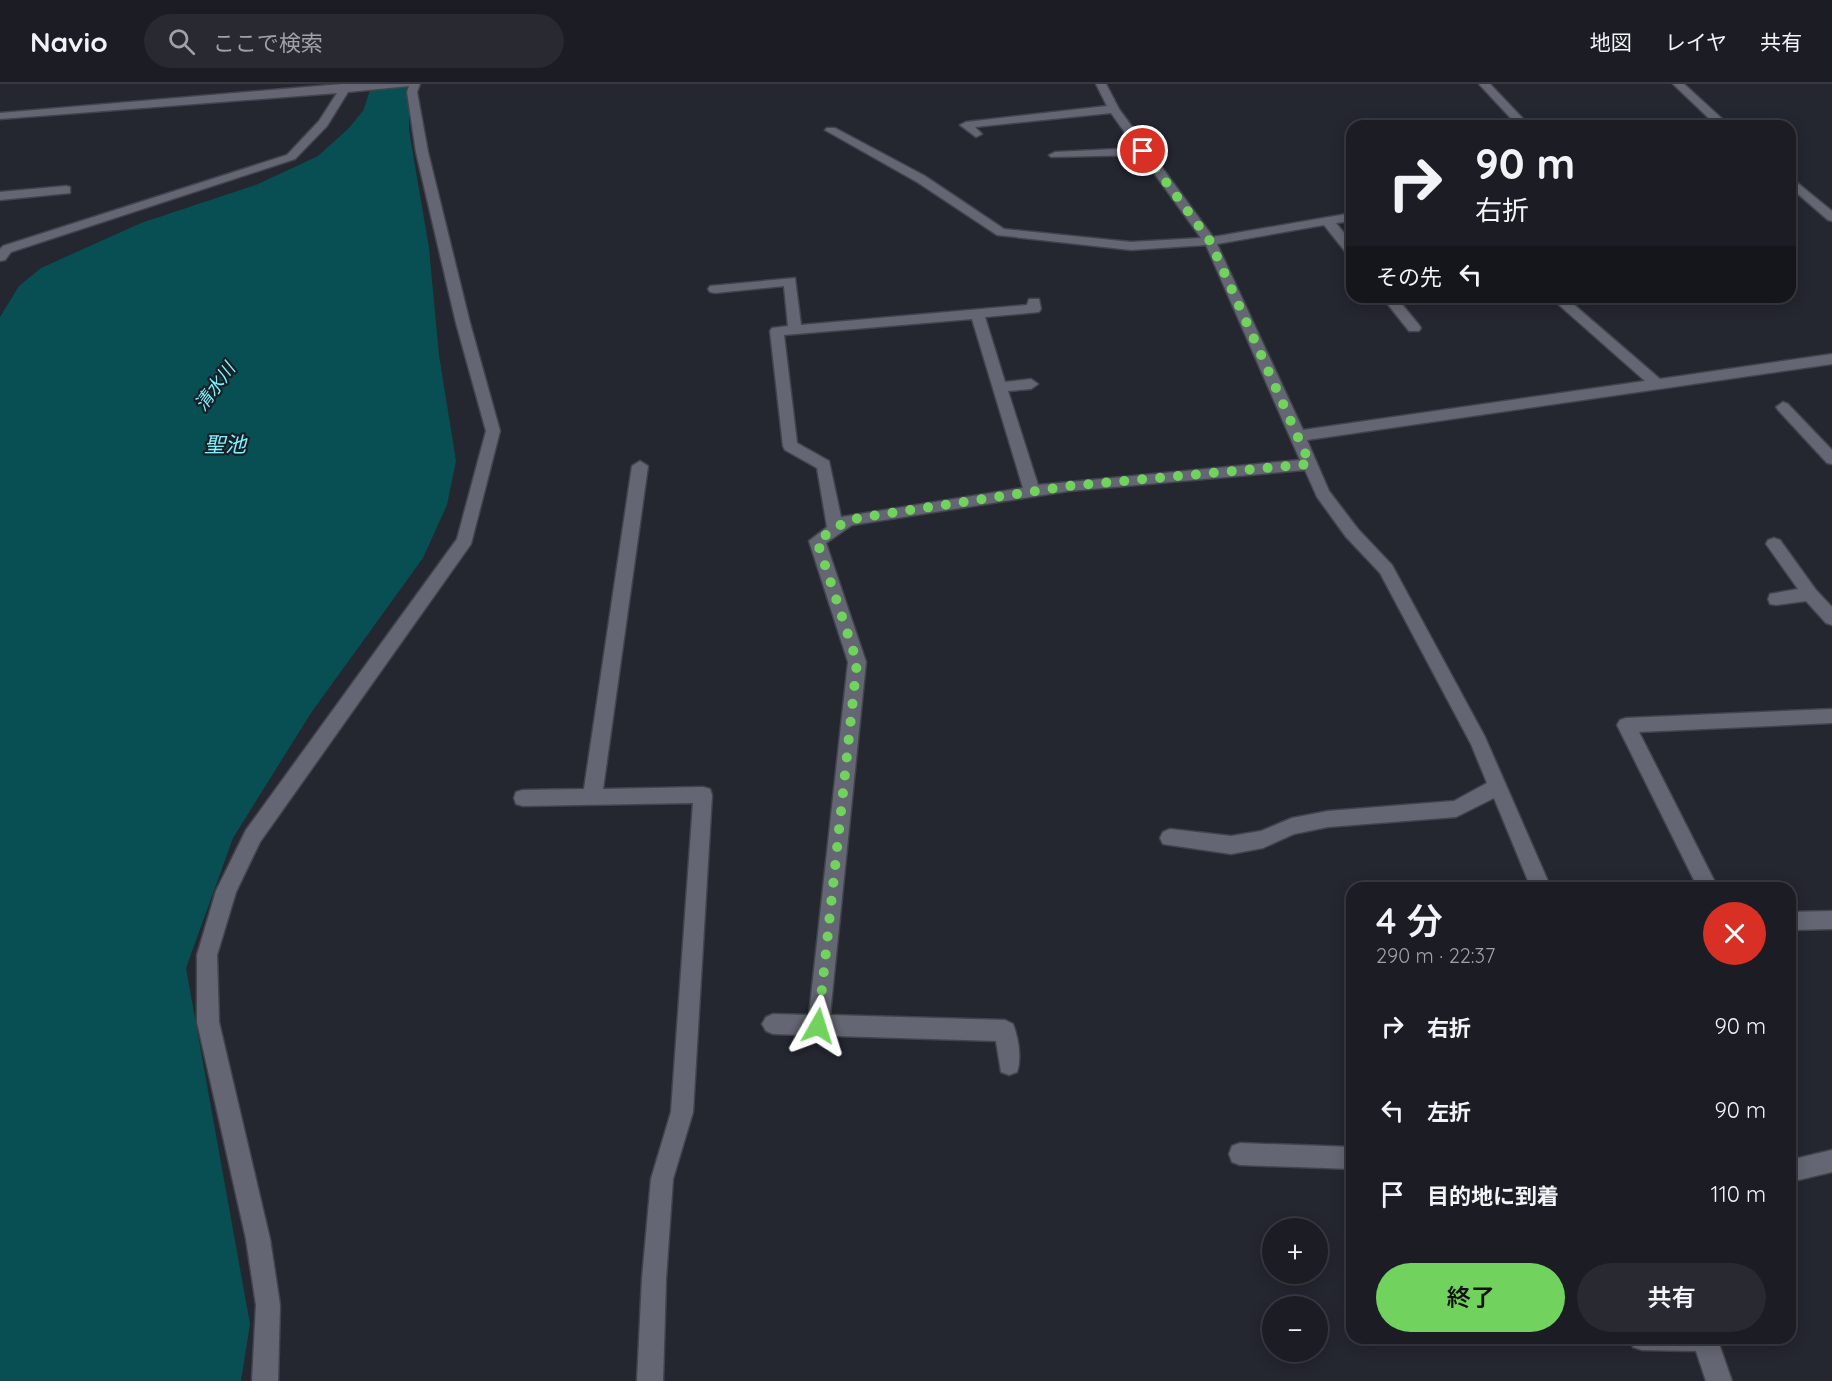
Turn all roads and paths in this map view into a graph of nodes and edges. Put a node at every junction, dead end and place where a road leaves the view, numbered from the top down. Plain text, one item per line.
1 (405, 84) edge
2 (415, 84) edge
3 (1101, 84) edge
4 (1484, 84) edge
5 (1678, 84) edge
6 (345, 86) edge
7 (1113, 109) junction
8 (0, 116) edge
9 (1518, 120) edge
10 (1717, 120) edge
11 (831, 130) dead end
12 (976, 134) dead end
13 (1143, 151) junction
14 (1055, 155) dead end
15 (1796, 186) edge
16 (66, 190) dead end
17 (0, 196) edge
18 (1346, 218) edge
19 (1832, 218) edge
20 (1327, 221) junction
21 (1210, 241) junction
22 (1346, 245) edge
23 (2, 252) edge
24 (715, 289) dead end
25 (1034, 302) dead end
26 (1394, 303) edge
27 (1564, 303) edge
28 (977, 314) junction
29 (1414, 328) dead end
30 (795, 329) junction
31 (1832, 359) edge
32 (1031, 384) dead end
33 (1658, 384) junction
34 (1000, 387) junction
35 (1783, 407) dead end
36 (1298, 436) junction
37 (1832, 459) edge
38 (1310, 464) junction
39 (640, 466) dead end
40 (1032, 492) junction
41 (835, 529) junction
42 (1774, 544) dead end
43 (1810, 594) junction
44 (1776, 598) dead end
45 (1832, 618) edge
46 (1832, 716) edge
47 (1498, 787) junction
48 (592, 797) junction
49 (523, 798) dead end
50 (1170, 838) dead end
51 (1538, 882) edge
52 (1705, 882) edge
53 (1832, 920) edge
54 (1796, 921) edge
55 (774, 1024) dead end
56 (818, 1026) junction
57 (1009, 1064) dead end
58 (1240, 1155) dead end
59 (1346, 1158) edge
60 (1832, 1161) edge
61 (1796, 1170) edge
62 (1707, 1344) edge
63 (265, 1381) edge
64 (650, 1381) edge
65 (1719, 1381) edge

1 - 6 street
2 - 63 street
3 - 7 street
4 - 9 street
5 - 10 street
6 - 8 street
6 - 23 street
7 - 12 street
7 - 13 street
11 - 21 street
13 - 14 street
13 - 21 street
15 - 19 street
16 - 17 street
18 - 20 street
20 - 21 street
20 - 22 street
21 - 36 street
24 - 30 street
25 - 28 street
26 - 29 street
27 - 33 street
28 - 30 street
28 - 34 street
30 - 41 street
31 - 33 street
32 - 34 street
33 - 36 street
34 - 40 street
35 - 37 street
36 - 38 street
38 - 40 street
38 - 47 street
39 - 48 street
40 - 41 street
41 - 56 street
42 - 43 street
43 - 44 street
43 - 45 street
46 - 52 street
47 - 50 street
47 - 51 street
48 - 49 street
48 - 64 street
53 - 54 street
55 - 56 street
56 - 57 street
58 - 59 street
60 - 61 street
62 - 65 street

